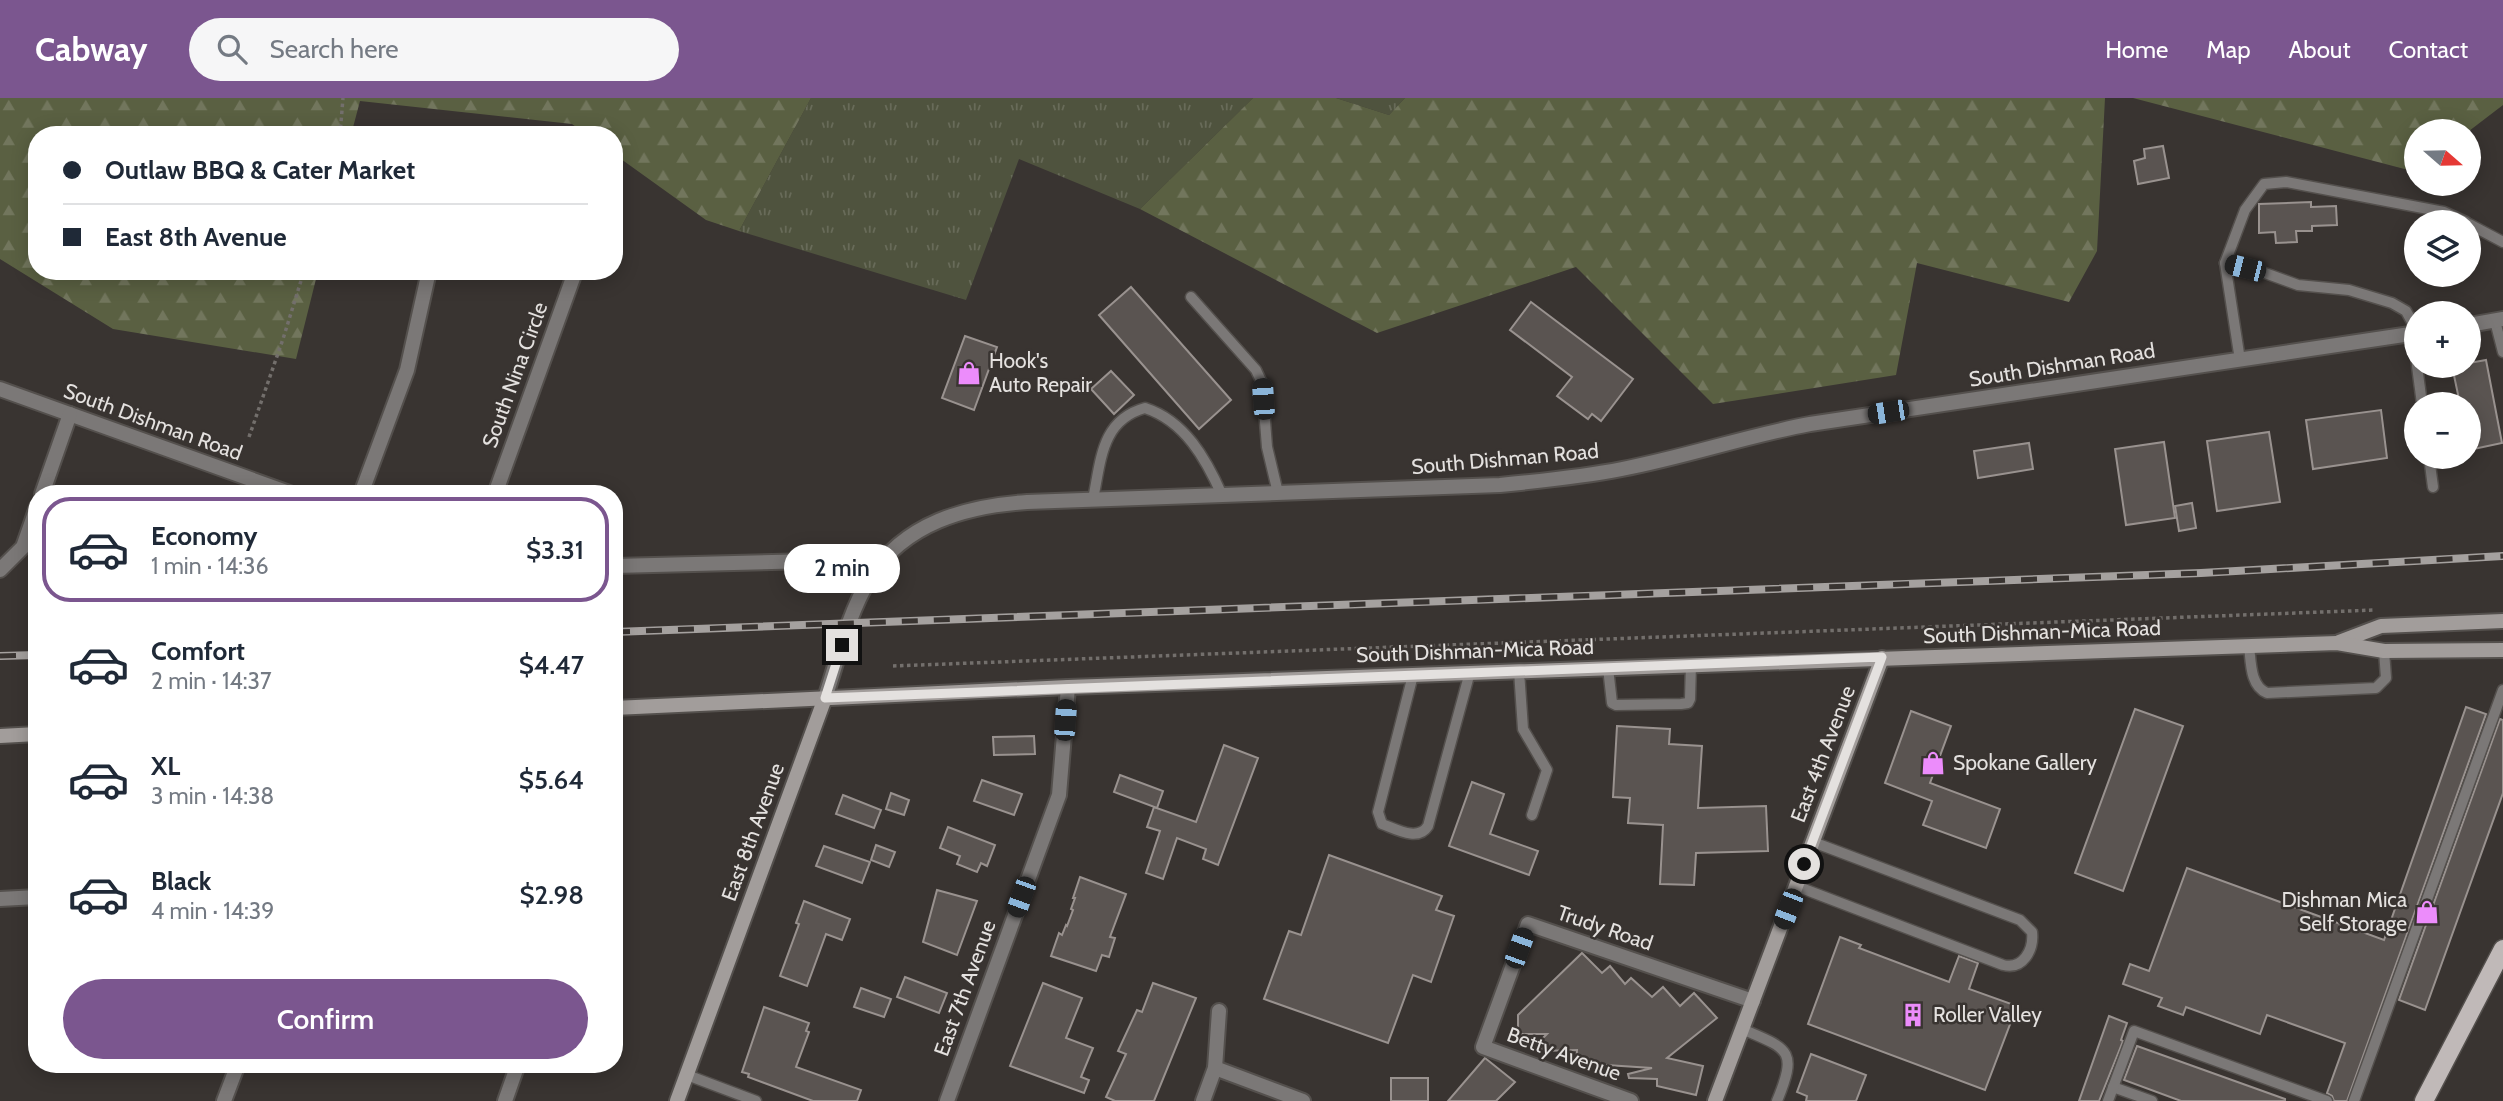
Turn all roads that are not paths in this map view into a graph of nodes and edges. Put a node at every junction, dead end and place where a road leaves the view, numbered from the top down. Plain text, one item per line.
1 (2434, 210) edge
2 (2481, 230) edge
3 (2503, 242) edge
4 (2225, 263) junction
5 (427, 280) edge
6 (572, 280) edge
7 (1191, 297) dead end
8 (2404, 310) edge
9 (2499, 320) edge
10 (2481, 323) edge
11 (2404, 334) edge
12 (2503, 352) edge
13 (2240, 360) junction
14 (0, 389) edge
15 (70, 414) junction
16 (2431, 469) edge
17 (45, 485) edge
18 (267, 485) edge
19 (364, 485) edge
20 (498, 485) edge
21 (2433, 487) dead end
22 (1278, 493) junction
23 (1222, 495) junction
24 (1093, 499) junction
25 (28, 533) edge
26 (623, 566) edge
27 (0, 570) edge
28 (869, 579) junction
29 (2503, 621) edge
30 (2337, 643) junction
31 (2249, 646) junction
32 (2503, 650) edge
33 (2384, 651) junction
34 (1882, 657) junction
35 (1691, 664) junction
36 (1608, 668) junction
37 (1519, 671) junction
38 (1470, 672) junction
39 (1413, 674) junction
40 (1068, 687) junction
41 (2503, 690) edge
42 (825, 698) junction
43 (623, 708) edge
44 (28, 734) edge
45 (0, 736) edge
46 (1532, 815) dead end
47 (1813, 842) junction
48 (1796, 886) junction
49 (28, 897) edge
50 (0, 899) edge
51 (2503, 949) edge
52 (1753, 1001) junction
53 (1219, 1012) dead end
54 (1742, 1029) junction
55 (1483, 1047) joint
56 (1215, 1068) junction
57 (235, 1073) edge
58 (515, 1073) edge
59 (687, 1075) junction
60 (2113, 1087) junction
61 (224, 1101) edge
62 (505, 1101) edge
63 (677, 1101) edge
64 (756, 1101) edge
65 (947, 1101) edge
66 (1203, 1101) edge
67 (1303, 1101) edge
68 (1631, 1101) edge
69 (1715, 1101) edge
70 (1777, 1101) edge
71 (2108, 1101) edge
72 (2152, 1101) edge
73 (2327, 1101) edge
74 (2354, 1101) edge
75 (2424, 1101) edge

1 - 4 lane
2 - 3 lane
4 - 8 lane
4 - 13 lane
5 - 19 street
6 - 20 street, South Nina Circle
7 - 22 lane
9 - 10 street
9 - 12 lane
11 - 13 street, South Dishman Road
13 - 22 street, South Dishman Road
14 - 15 street, South Dishman Road
15 - 17 street
15 - 18 street, South Dishman Road
16 - 21 lane
22 - 23 street, South Dishman Road
23 - 24 street, South Dishman Road
23 - 24 lane
24 - 28 street, South Dishman Road
25 - 27 street
26 - 28 street
28 - 42 street, East 8th Avenue
29 - 30 main road, South Dishman-Mica Road
30 - 31 main road, South Dishman-Mica Road
30 - 33 main road, South Dishman-Mica Road
31 - 33 lane
31 - 34 main road, South Dishman-Mica Road
32 - 33 main road, South Dishman-Mica Road
34 - 35 main road, South Dishman-Mica Road
34 - 47 main road, East 4th Avenue
35 - 36 main road, South Dishman-Mica Road
35 - 36 lane
36 - 37 main road, South Dishman-Mica Road
37 - 38 main road, South Dishman-Mica Road
37 - 46 lane
38 - 39 main road, South Dishman-Mica Road
38 - 39 lane
39 - 40 main road, South Dishman-Mica Road
40 - 42 main road, South Dishman-Mica Road
40 - 65 street, East 7th Avenue
41 - 74 lane
42 - 43 main road, South Dishman-Mica Road
42 - 59 main road, East 8th Avenue
44 - 45 main road
47 - 48 main road, East 4th Avenue
47 - 48 lane
48 - 52 main road, East 4th Avenue
49 - 50 street
51 - 75 main road
52 - 54 main road, East 4th Avenue
52 - 55 street, Trudy Road
53 - 56 street
54 - 69 main road, East 4th Avenue
54 - 70 lane
55 - 68 street, Betty Avenue
56 - 66 street
56 - 67 street
57 - 61 street
58 - 62 street
59 - 63 main road, East 8th Avenue
59 - 64 lane
60 - 71 lane
60 - 72 lane
60 - 73 lane

